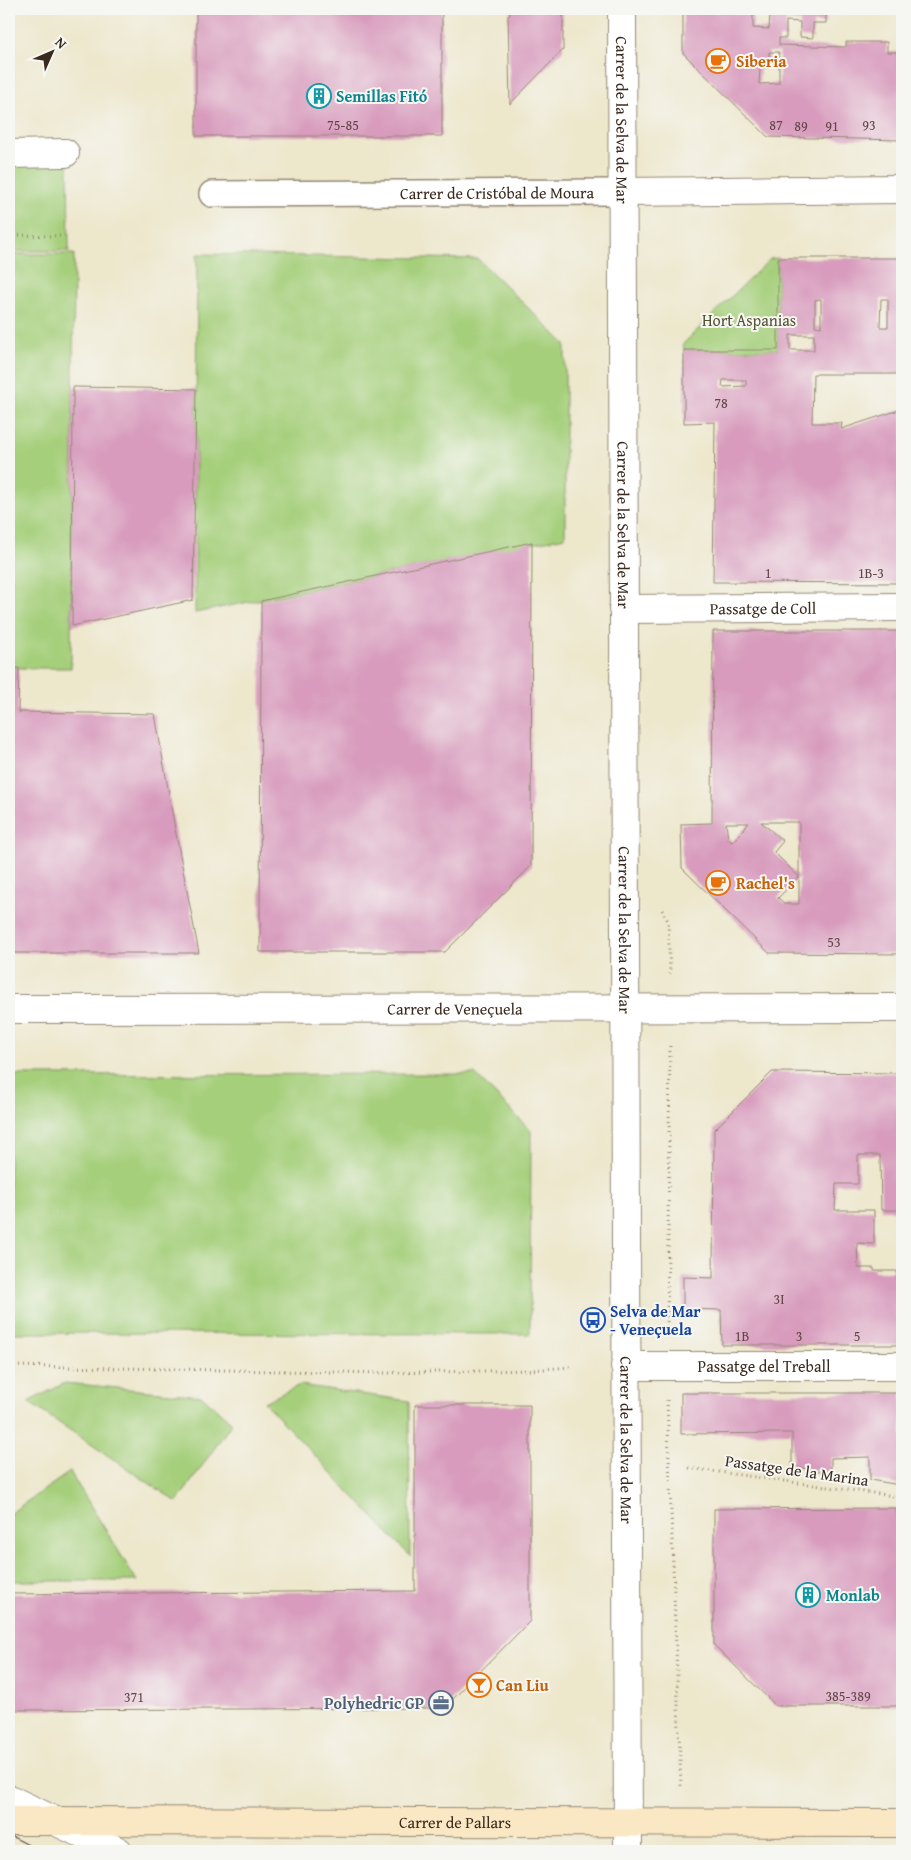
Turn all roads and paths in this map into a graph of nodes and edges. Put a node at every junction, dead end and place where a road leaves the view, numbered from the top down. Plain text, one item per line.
1 (622, 9) edge
2 (65, 153) dead end
3 (9, 154) edge
4 (902, 189) edge
5 (622, 192) junction
6 (212, 194) dead end
7 (9, 235) edge
8 (63, 236) dead end
9 (902, 607) edge
10 (623, 609) junction
11 (902, 1008) edge
12 (9, 1009) edge
13 (624, 1009) junction
14 (670, 1101) dead end
15 (667, 1322) dead end
16 (9, 1366) edge
17 (625, 1366) junction
18 (902, 1366) edge
19 (571, 1367) dead end
20 (668, 1399) dead end
21 (689, 1468) dead end
22 (902, 1497) edge
23 (679, 1755) dead end
24 (9, 1798) edge
25 (9, 1821) edge
26 (55, 1821) junction
27 (628, 1821) junction
28 (902, 1822) edge
29 (118, 1851) edge
30 (628, 1851) edge

1 - 5 street, Carrer de la Selva de Mar
2 - 3 street
4 - 5 street, Carrer de Cristóbal de Moura
5 - 6 lane, Carrer de Cristóbal de Moura
5 - 10 street, Carrer de la Selva de Mar
7 - 8 path
9 - 10 street, Passatge de Coll
10 - 13 street, Carrer de la Selva de Mar
11 - 13 street, Carrer de Veneçuela
12 - 13 street, Carrer de Veneçuela
13 - 17 street, Carrer de la Selva de Mar
14 - 15 path
16 - 19 path
17 - 18 street, Passatge del Treball
17 - 27 street, Carrer de la Selva de Mar
20 - 23 path
21 - 22 path, Passatge de la Marina
24 - 26 street
25 - 26 main road, Carrer de Pallars
26 - 27 main road, Carrer de Pallars
26 - 29 street
27 - 28 main road, Carrer de Pallars
27 - 30 street, Carrer de la Selva de Mar

